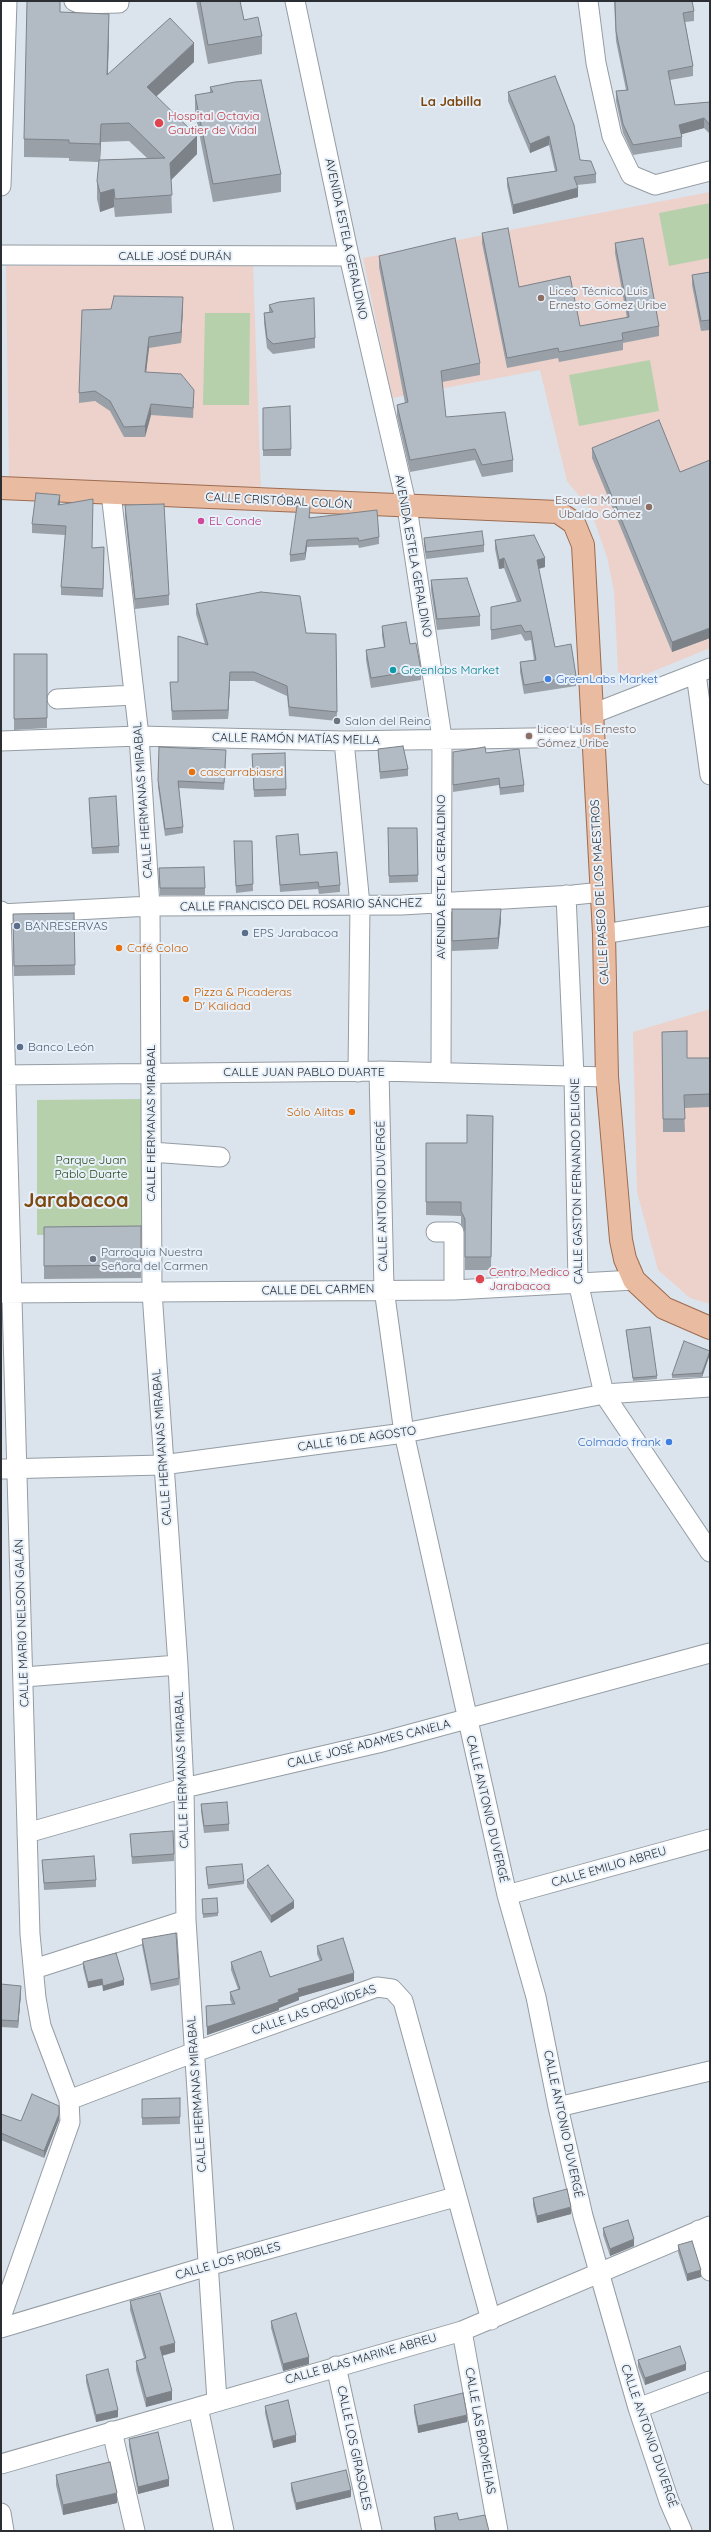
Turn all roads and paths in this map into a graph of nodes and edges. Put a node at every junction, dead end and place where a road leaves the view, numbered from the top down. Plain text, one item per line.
1 (8, 1) edge
2 (74, 1) edge
3 (295, 1) edge
4 (588, 1) edge
5 (119, 3) dead end
6 (710, 171) edge
7 (1, 186) edge
8 (1, 255) edge
9 (349, 256) junction
10 (1, 488) edge
11 (112, 493) junction
12 (406, 506) junction
13 (558, 512) joint
14 (703, 671) edge
15 (134, 695) junction
16 (57, 698) dead end
17 (592, 714) junction
18 (139, 736) junction
19 (592, 737) junction
20 (442, 738) junction
21 (1, 741) edge
22 (344, 741) junction
23 (710, 774) edge
24 (602, 892) junction
25 (566, 895) junction
26 (441, 903) junction
27 (360, 905) junction
28 (150, 906) junction
29 (1, 910) edge
30 (1, 914) edge
31 (710, 916) edge
32 (604, 934) junction
33 (379, 1071) junction
34 (358, 1072) junction
35 (441, 1072) junction
36 (151, 1073) junction
37 (4, 1074) edge
38 (574, 1076) junction
39 (607, 1077) junction
40 (151, 1152) junction
41 (220, 1157) dead end
42 (436, 1232) dead end
43 (634, 1280) junction
44 (578, 1282) junction
45 (384, 1289) junction
46 (454, 1290) junction
47 (152, 1292) junction
48 (7, 1293) edge
49 (710, 1328) edge
50 (710, 1388) edge
51 (604, 1394) junction
52 (404, 1433) junction
53 (162, 1465) junction
54 (8, 1469) edge
55 (710, 1552) edge
56 (710, 1653) edge
57 (178, 1665) junction
58 (24, 1677) junction
59 (466, 1719) junction
60 (184, 1788) junction
61 (27, 1833) junction
62 (710, 1839) edge
63 (508, 1895) junction
64 (186, 1920) junction
65 (34, 1969) junction
66 (195, 2052) junction
67 (710, 2071) edge
68 (69, 2100) junction
69 (558, 2107) junction
70 (455, 2197) junction
71 (704, 2228) edge
72 (208, 2266) junction
73 (710, 2271) edge
74 (598, 2274) junction
75 (1, 2318) edge
76 (491, 2320) junction
77 (1, 2328) edge
78 (462, 2331) junction
79 (336, 2366) junction
80 (710, 2381) edge
81 (218, 2402) junction
82 (198, 2407) junction
83 (638, 2408) junction
84 (112, 2431) junction
85 (1, 2464) edge
86 (1, 2513) edge
87 (4, 2531) edge
88 (135, 2531) edge
89 (224, 2531) edge
90 (372, 2531) edge
91 (498, 2531) edge
92 (682, 2531) edge

1 - 7 street
2 - 5 street
3 - 9 street, AVENIDA ESTELA GERALDINO
4 - 6 street
8 - 9 street, CALLE JOSÉ DURÁN
9 - 12 street, AVENIDA ESTELA GERALDINO
10 - 11 main road, CALLE CRISTÓBAL COLÓN
11 - 12 main road, CALLE CRISTÓBAL COLÓN
11 - 15 street, CALLE HERMANAS MIRABAL
12 - 13 main road, CALLE CRISTÓBAL COLÓN
12 - 20 street, AVENIDA ESTELA GERALDINO
13 - 17 main road, CALLE PASEO DE LOS MAESTROS
14 - 17 street
14 - 23 street
15 - 16 street
15 - 18 street, CALLE HERMANAS MIRABAL
17 - 19 main road, CALLE PASEO DE LOS MAESTROS
18 - 21 street, CALLE RAMÓN MATÍAS MELLA
18 - 22 street, CALLE RAMÓN MATÍAS MELLA
18 - 28 street, CALLE HERMANAS MIRABAL
19 - 20 street, CALLE RAMÓN MATÍAS MELLA
19 - 24 main road, CALLE PASEO DE LOS MAESTROS
20 - 22 street, CALLE RAMÓN MATÍAS MELLA
20 - 26 street, AVENIDA ESTELA GERALDINO
22 - 27 street
24 - 25 street, CALLE FRANCISCO DEL ROSARIO SÁNCHEZ
24 - 32 main road, CALLE PASEO DE LOS MAESTROS
25 - 26 street, CALLE FRANCISCO DEL ROSARIO SÁNCHEZ
25 - 38 street, CALLE GASTON FERNANDO DELIGNE
26 - 27 street, CALLE FRANCISCO DEL ROSARIO SÁNCHEZ
26 - 35 street, AVENIDA ESTELA GERALDINO
27 - 28 street, CALLE FRANCISCO DEL ROSARIO SÁNCHEZ
27 - 34 street
28 - 30 street, CALLE FRANCISCO DEL ROSARIO SÁNCHEZ
28 - 36 street, CALLE HERMANAS MIRABAL
29 - 30 street, CALLE MARIO NELSON GALÁN
30 - 37 street, CALLE MARIO NELSON GALÁN
31 - 32 street
32 - 39 main road, CALLE PASEO DE LOS MAESTROS
33 - 34 street, CALLE JUAN PABLO DUARTE
33 - 35 street, CALLE JUAN PABLO DUARTE
33 - 45 street, CALLE ANTONIO DUVERGÉ
34 - 36 street, CALLE JUAN PABLO DUARTE
35 - 38 street, CALLE JUAN PABLO DUARTE
36 - 37 street, CALLE JUAN PABLO DUARTE
36 - 40 street, CALLE HERMANAS MIRABAL
37 - 48 street, CALLE MARIO NELSON GALÁN
38 - 39 street, CALLE JUAN PABLO DUARTE
38 - 44 street, CALLE GASTON FERNANDO DELIGNE
39 - 43 main road, CALLE PASEO DE LOS MAESTROS
40 - 41 street
40 - 47 street, CALLE HERMANAS MIRABAL
42 - 46 street
43 - 44 street, CALLE DEL CARMEN
43 - 49 main road
44 - 46 street, CALLE DEL CARMEN
44 - 51 street, CALLE GASTON FERNANDO DELIGNE
45 - 46 street, CALLE DEL CARMEN
45 - 47 street, CALLE DEL CARMEN
45 - 52 street, CALLE ANTONIO DUVERGÉ
47 - 48 street, CALLE DEL CARMEN
47 - 53 street, CALLE HERMANAS MIRABAL
48 - 54 street, CALLE MARIO NELSON GALÁN
50 - 51 street, CALLE 16 DE AGOSTO
51 - 52 street, CALLE 16 DE AGOSTO
51 - 55 street, CALLE GASTON FERNANDO DELIGNE
52 - 53 street, CALLE 16 DE AGOSTO
52 - 59 street, CALLE ANTONIO DUVERGÉ
53 - 54 street, CALLE 16 DE AGOSTO
53 - 57 street, CALLE HERMANAS MIRABAL
54 - 58 street, CALLE MARIO NELSON GALÁN
56 - 59 street, CALLE JOSÉ ADAMES CANELA
57 - 58 street
57 - 60 street, CALLE HERMANAS MIRABAL
58 - 61 street, CALLE MARIO NELSON GALÁN
59 - 60 street, CALLE JOSÉ ADAMES CANELA
59 - 63 street, CALLE ANTONIO DUVERGÉ
60 - 61 street, CALLE JOSÉ ADAMES CANELA
60 - 64 street, CALLE HERMANAS MIRABAL
61 - 65 street, CALLE MARIO NELSON GALÁN
62 - 63 street, CALLE EMILIO ABREU
63 - 69 street, CALLE ANTONIO DUVERGÉ
64 - 65 street
64 - 66 street, CALLE HERMANAS MIRABAL
65 - 68 street, CALLE MARIO NELSON GALÁN
66 - 68 street, CALLE LAS ORQUÍDEAS
66 - 70 street, CALLE LAS ORQUÍDEAS
66 - 72 street, CALLE HERMANAS MIRABAL
67 - 69 street
68 - 75 street, CALLE MARIO NELSON GALÁN
69 - 74 street, CALLE ANTONIO DUVERGÉ
70 - 72 street, CALLE LOS ROBLES
70 - 76 street, CALLE LAS ORQUÍDEAS
71 - 73 street
71 - 74 street, CALLE BLAS MARINE ABREU
72 - 77 street, CALLE LOS ROBLES
72 - 81 street, CALLE HERMANAS MIRABAL
74 - 76 street, CALLE BLAS MARINE ABREU
74 - 83 street, CALLE ANTONIO DUVERGÉ
76 - 78 street, CALLE BLAS MARINE ABREU
78 - 79 street, CALLE BLAS MARINE ABREU
78 - 91 street, CALLE LAS BROMELIAS
79 - 81 street, CALLE BLAS MARINE ABREU
79 - 90 street, CALLE LOS GIRASOLES
80 - 83 street
81 - 82 street, CALLE BLAS MARINE ABREU
82 - 84 street, CALLE BLAS MARINE ABREU
82 - 89 street
83 - 92 street, CALLE ANTONIO DUVERGÉ
84 - 85 street, CALLE BLAS MARINE ABREU
84 - 88 street
86 - 87 street

